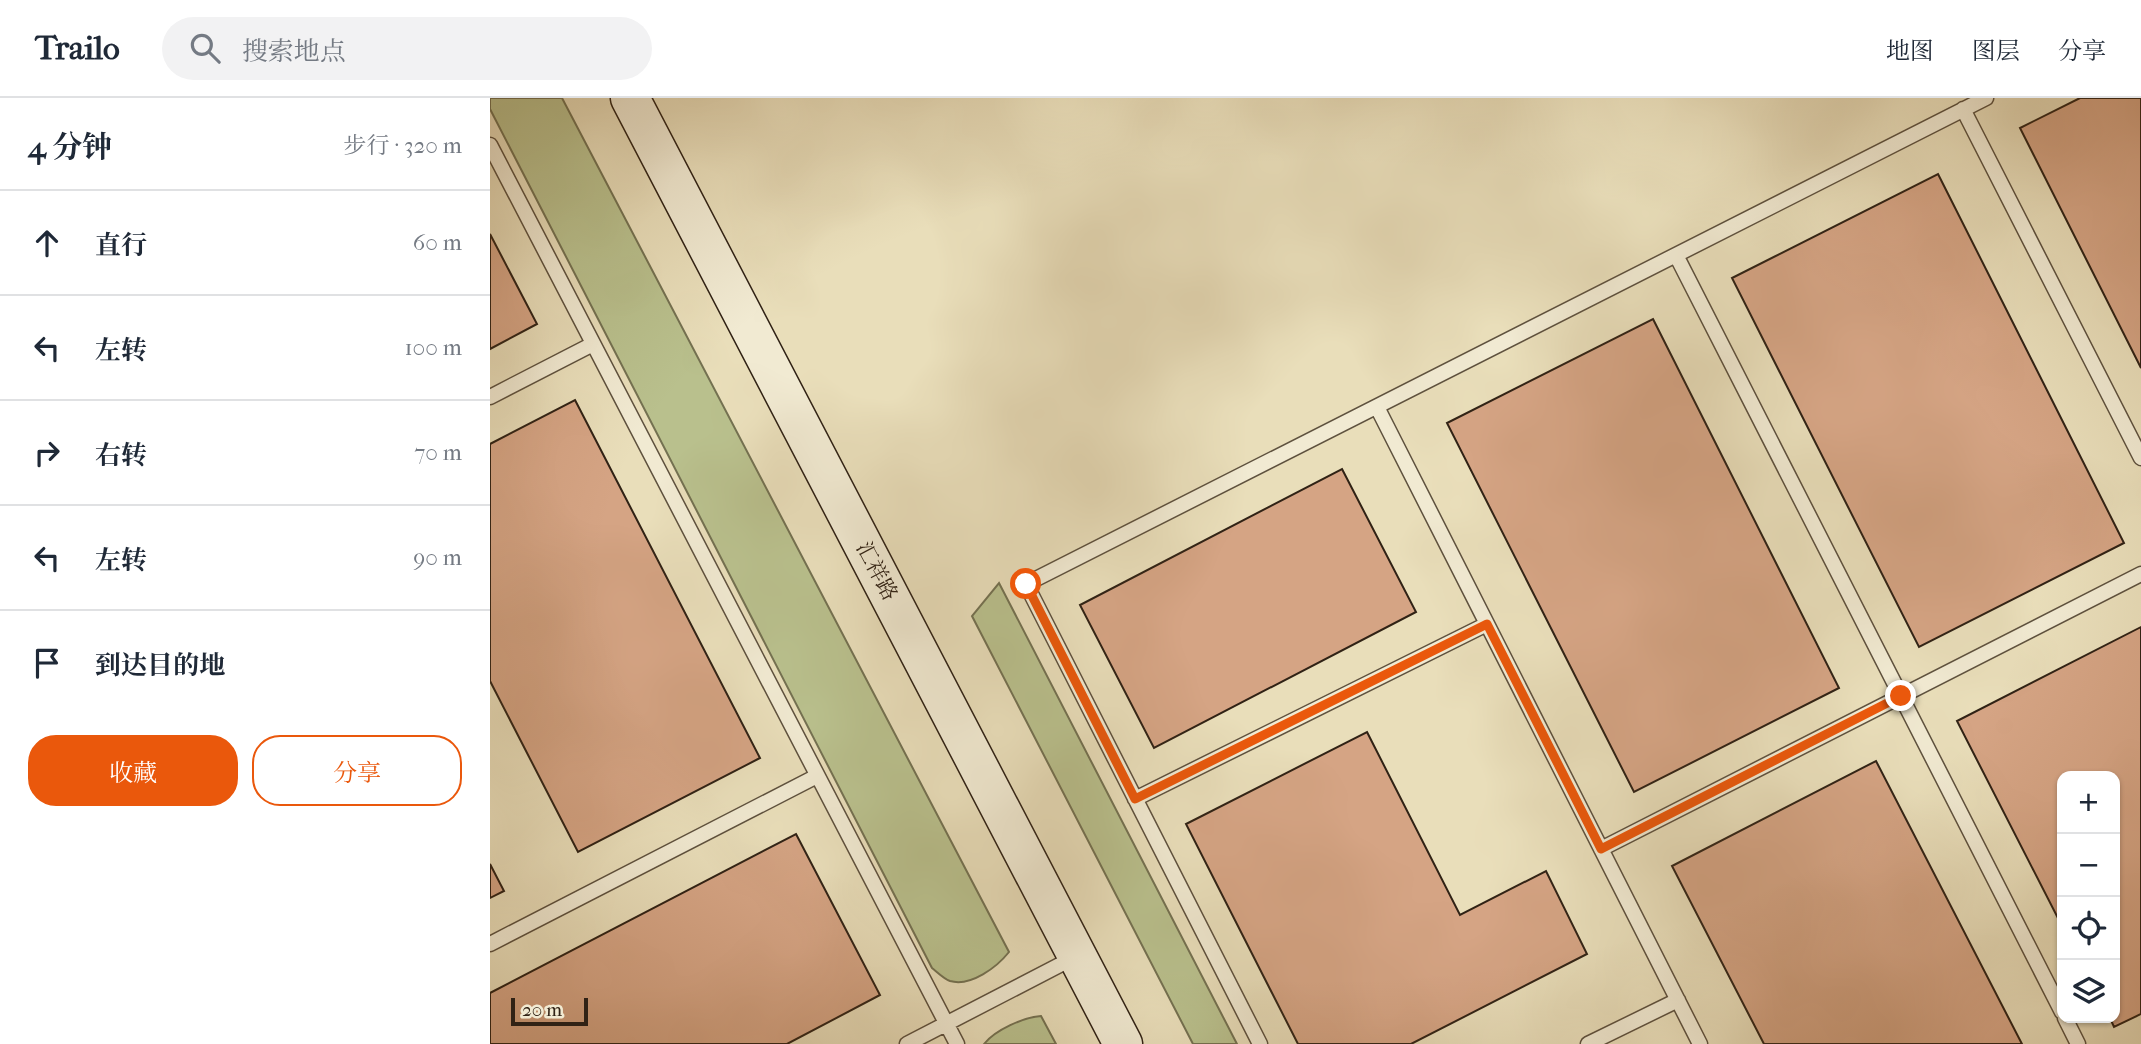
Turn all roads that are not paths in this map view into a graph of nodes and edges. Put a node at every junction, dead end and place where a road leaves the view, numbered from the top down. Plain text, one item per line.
1 (630, 98) edge
2 (1986, 98) edge
3 (1963, 110) junction
4 (490, 145) edge
5 (1676, 255) junction
6 (593, 344) junction
7 (490, 397) edge
8 (1377, 407) junction
9 (2141, 458) edge
10 (2141, 574) edge
11 (1487, 624) junction
12 (1901, 696) junction
13 (817, 776) junction
14 (1135, 799) junction
15 (1601, 849) junction
16 (490, 944) edge
17 (1077, 956) junction
18 (1678, 1000) junction
19 (2057, 1002) edge
20 (2068, 1023) edge
21 (946, 1024) junction
22 (907, 1044) edge
23 (957, 1044) edge
24 (1123, 1044) edge
25 (1261, 1044) edge
26 (1588, 1044) edge
27 (1700, 1044) edge
28 (2078, 1044) edge

1 - 17 main road, 汇祥路
2 - 3 lane
3 - 5 lane
3 - 9 lane
4 - 6 lane
5 - 8 lane
5 - 12 lane
6 - 7 lane
6 - 13 lane
8 - 11 lane
8 - 14 lane
10 - 12 lane
11 - 14 lane
11 - 15 lane
12 - 15 lane
12 - 19 lane
13 - 16 lane
13 - 21 lane
14 - 25 lane
15 - 18 lane
17 - 21 lane
17 - 24 main road, 汇祥路
18 - 26 lane
18 - 27 lane
20 - 28 lane
21 - 22 lane
21 - 23 lane

